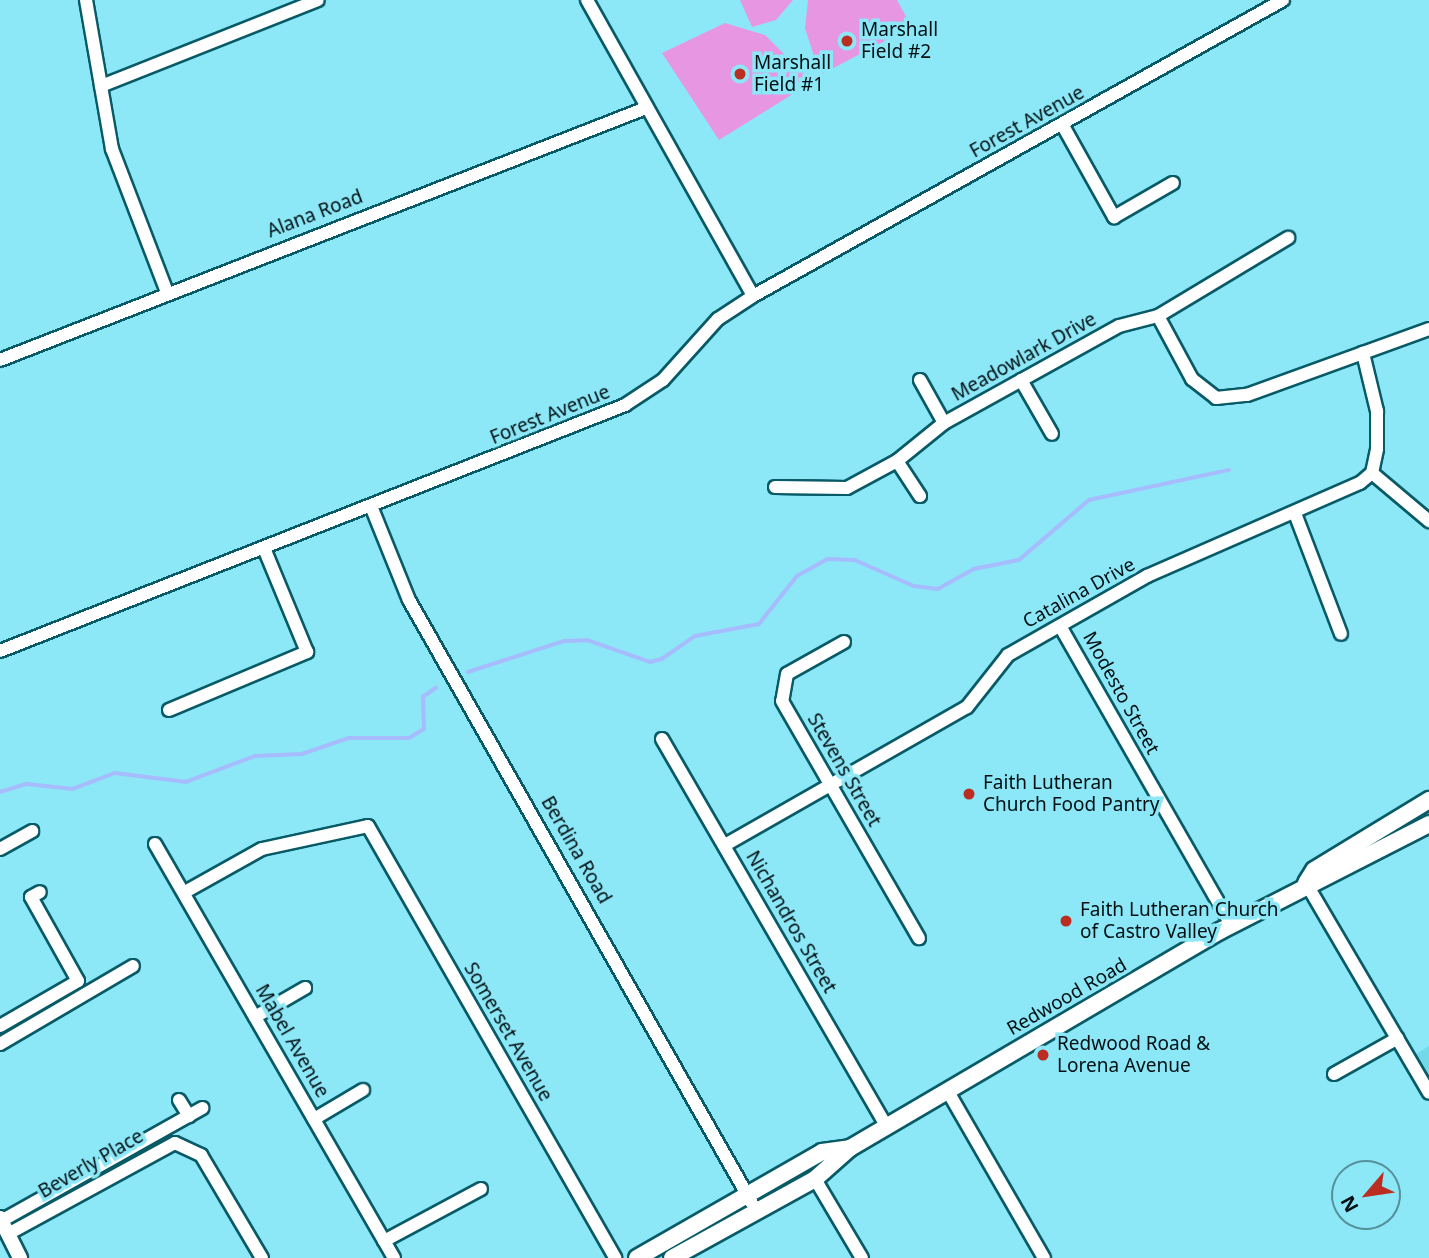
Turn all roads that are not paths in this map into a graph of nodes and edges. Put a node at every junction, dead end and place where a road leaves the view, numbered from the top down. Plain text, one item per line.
1 (86, 0) edge
2 (318, 0) edge
3 (587, 0) edge
4 (1283, 0) edge
5 (101, 86) junction
6 (646, 108) junction
7 (1062, 124) junction
8 (1173, 183) dead end
9 (1288, 238) dead end
10 (167, 292) junction
11 (753, 296) junction
12 (1158, 316) junction
13 (1429, 329) edge
14 (1363, 353) junction
15 (0, 360) edge
16 (920, 380) dead end
17 (1021, 380) junction
18 (944, 424) junction
19 (1052, 434) dead end
20 (897, 461) junction
21 (1373, 473) junction
22 (775, 487) dead end
23 (920, 496) dead end
24 (371, 506) junction
25 (1296, 516) junction
26 (1429, 521) edge
27 (264, 548) junction
28 (1060, 626) junction
29 (1341, 634) dead end
30 (844, 642) dead end
31 (0, 651) edge
32 (169, 710) dead end
33 (662, 738) dead end
34 (831, 786) junction
35 (1429, 800) edge
36 (1429, 824) edge
37 (32, 831) dead end
38 (155, 844) dead end
39 (725, 845) junction
40 (0, 849) edge
41 (1306, 883) junction
42 (40, 892) dead end
43 (184, 892) junction
44 (1231, 925) junction
45 (919, 939) dead end
46 (133, 966) dead end
47 (304, 988) dead end
48 (255, 1017) junction
49 (0, 1026) edge
50 (1398, 1038) junction
51 (0, 1044) edge
52 (1334, 1074) dead end
53 (363, 1090) dead end
54 (947, 1090) junction
55 (1429, 1093) edge
56 (179, 1100) dead end
57 (202, 1108) dead end
58 (189, 1115) junction
59 (314, 1119) junction
60 (886, 1126) junction
61 (850, 1148) junction
62 (815, 1179) junction
63 (481, 1189) dead end
64 (748, 1194) junction
65 (756, 1210) junction
66 (1, 1219) edge
67 (8, 1234) junction
68 (384, 1241) junction
69 (655, 1254) edge
70 (20, 1258) edge
71 (262, 1258) edge
72 (394, 1258) edge
73 (615, 1258) edge
74 (637, 1258) edge
75 (672, 1258) edge
76 (862, 1258) edge
77 (1044, 1258) edge

1 - 5 street
2 - 5 street
3 - 6 street
4 - 7 street, Forest Avenue
5 - 10 street
6 - 10 street, Alana Road
6 - 11 street
7 - 8 street
7 - 11 street, Forest Avenue
9 - 12 street, Meadowlark Drive
10 - 15 street, Alana Road
11 - 24 street, Forest Avenue
12 - 14 street
12 - 17 street, Meadowlark Drive
13 - 14 street
14 - 21 street
16 - 18 street
17 - 18 street, Meadowlark Drive
17 - 19 street
18 - 20 street, Meadowlark Drive
20 - 22 street, Meadowlark Drive
20 - 23 street
21 - 25 street, Catalina Drive
21 - 26 street
24 - 27 street, Forest Avenue
24 - 64 street, Berdina Road
25 - 28 street, Catalina Drive
25 - 29 street
27 - 31 street, Forest Avenue
27 - 32 street
28 - 34 street, Catalina Drive
28 - 44 street, Modesto Street
30 - 34 street, Stevens Street
33 - 39 street, Nichandros Street
34 - 39 street, Catalina Drive
34 - 45 street, Stevens Street
35 - 41 main road, Redwood Road
36 - 41 main road, Redwood Road
37 - 40 street
38 - 43 street, Mabel Avenue
39 - 60 street, Nichandros Street
41 - 44 main road, Redwood Road
41 - 50 street
42 - 49 street
43 - 48 street, Mabel Avenue
43 - 73 street, Somerset Avenue
44 - 54 main road, Redwood Road
46 - 51 street
47 - 48 street
48 - 59 street, Mabel Avenue
50 - 52 street
50 - 55 street
53 - 59 street
54 - 60 main road, Redwood Road
54 - 77 street
56 - 58 street
57 - 58 street
58 - 66 street
59 - 68 street, Mabel Avenue
60 - 61 main road, Redwood Road
61 - 62 main road, Redwood Road
61 - 64 main road, Redwood Road
62 - 65 main road, Redwood Road
62 - 76 street
63 - 68 street
64 - 65 street, Berdina Road
64 - 69 main road, Redwood Road
65 - 75 main road, Redwood Road
66 - 67 street
67 - 70 street
67 - 71 street, Beverly Place
68 - 72 street, Mabel Avenue
69 - 74 main road, Redwood Road

